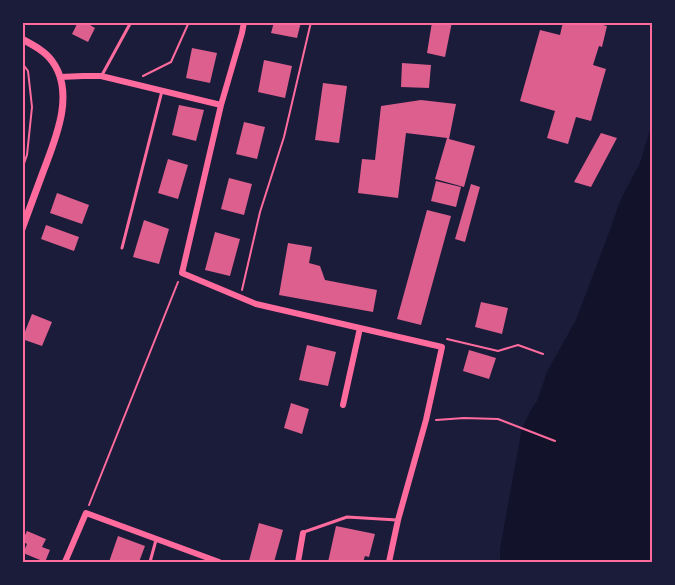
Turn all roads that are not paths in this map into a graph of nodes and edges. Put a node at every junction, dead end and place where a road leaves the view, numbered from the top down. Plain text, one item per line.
1 (131, 22) edge
2 (244, 22) edge
3 (22, 39) edge
4 (101, 76) junction
5 (60, 77) junction
6 (162, 91) junction
7 (221, 105) junction
8 (22, 229) edge
9 (122, 248) dead end
10 (360, 328) junction
11 (343, 405) dead end
12 (398, 520) junction
13 (303, 532) joint
14 (156, 540) junction
15 (65, 562) edge
16 (150, 562) edge
17 (219, 562) edge
18 (298, 562) edge
19 (389, 562) edge

1 - 4 lane
2 - 7 street
3 - 5 street
4 - 5 street
4 - 6 street
5 - 8 street
6 - 7 street
6 - 9 lane
7 - 10 street
10 - 11 street
10 - 12 street
12 - 13 lane
12 - 19 street
13 - 18 street
14 - 15 street
14 - 16 lane
14 - 17 street

